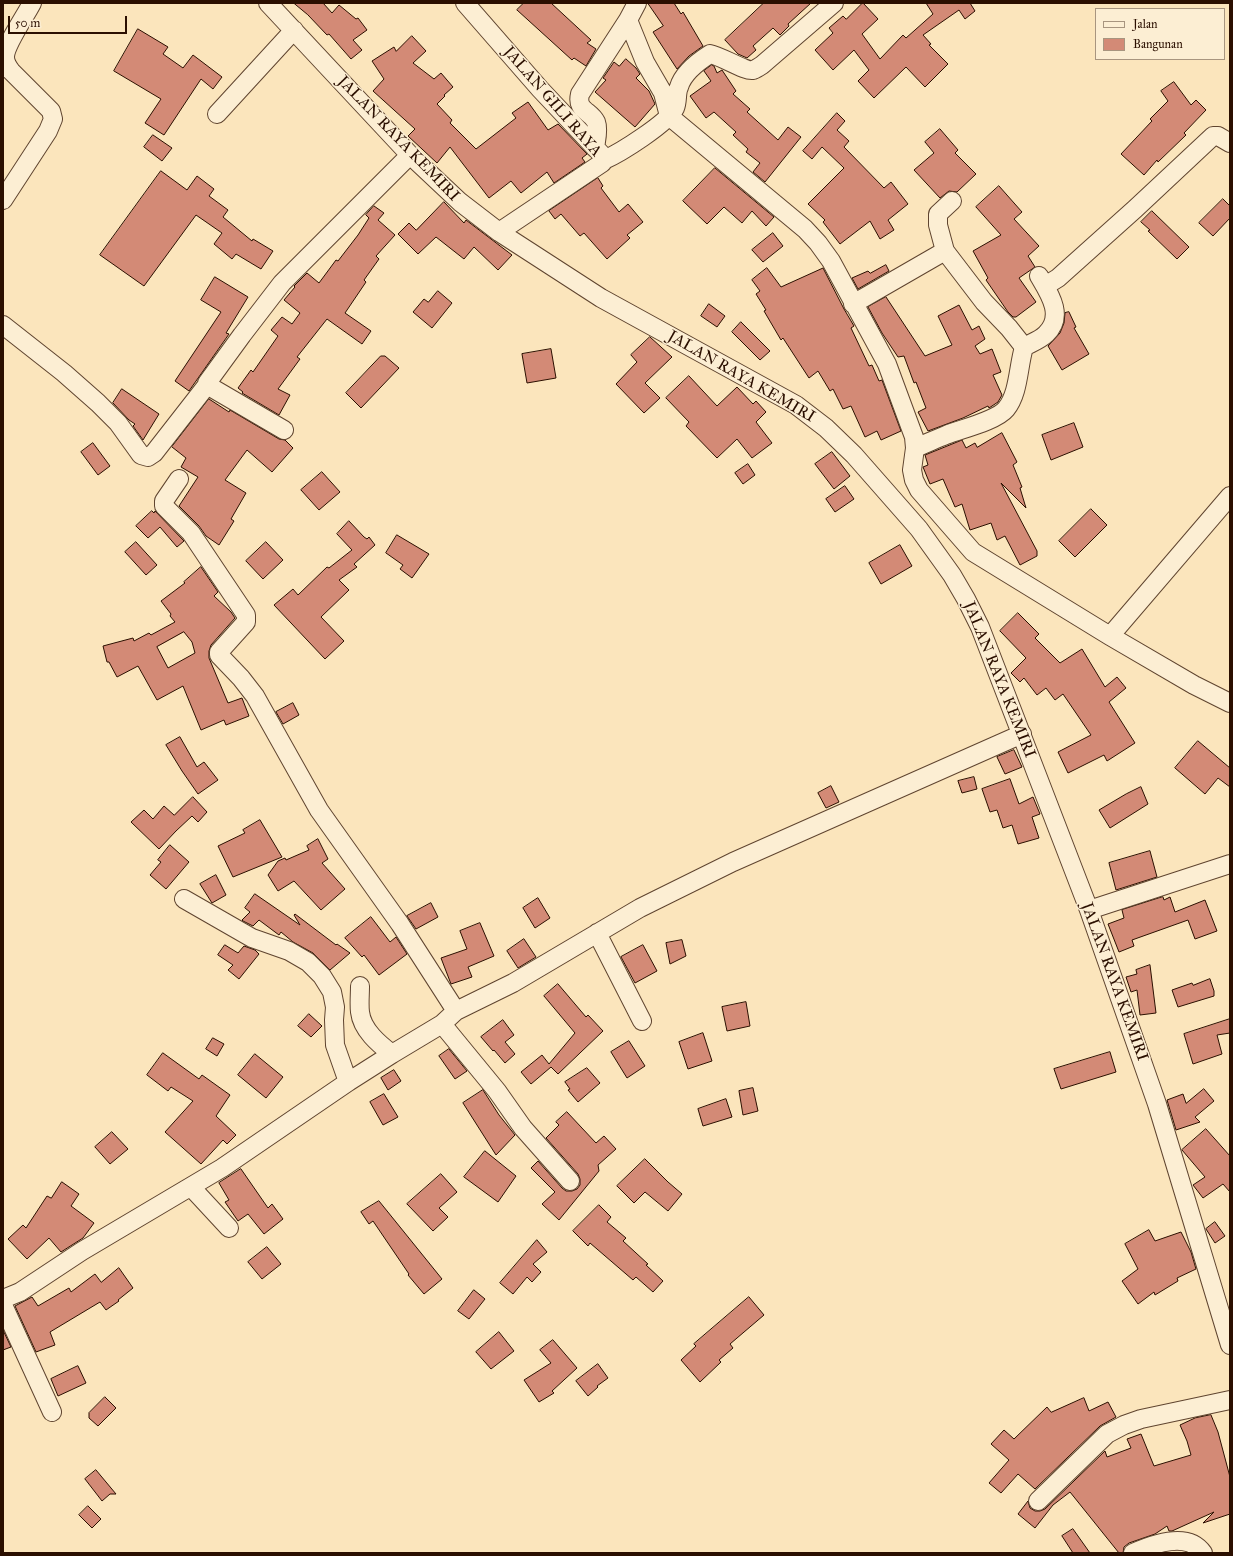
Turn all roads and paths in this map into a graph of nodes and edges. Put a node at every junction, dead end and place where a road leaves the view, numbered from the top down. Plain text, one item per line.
1 (32, 3) edge
2 (268, 3) edge
3 (464, 3) edge
4 (637, 3) edge
5 (834, 3) edge
6 (628, 20) junction
7 (294, 30) junction
8 (217, 114) dead end
9 (669, 116) junction
10 (1230, 143) edge
11 (599, 154) junction
12 (410, 155) junction
13 (3, 200) edge
14 (952, 201) dead end
15 (499, 232) junction
16 (945, 251) junction
17 (853, 304) junction
18 (3, 325) edge
19 (1024, 347) junction
20 (206, 385) junction
21 (284, 430) dead end
22 (915, 448) junction
23 (179, 479) dead end
24 (1230, 496) edge
25 (965, 562) junction
26 (1110, 636) junction
27 (1230, 704) edge
28 (1022, 734) junction
29 (1230, 864) edge
30 (184, 899) dead end
31 (1089, 910) junction
32 (597, 933) junction
33 (360, 986) dead end
34 (456, 1011) junction
35 (642, 1021) dead end
36 (442, 1024) junction
37 (392, 1054) junction
38 (348, 1082) junction
39 (570, 1181) dead end
40 (191, 1187) junction
41 (229, 1228) dead end
42 (3, 1299) edge
43 (3, 1305) edge
44 (1227, 1318) edge
45 (1230, 1345) edge
46 (1230, 1400) edge
47 (52, 1412) dead end
48 (1038, 1501) dead end
49 (1133, 1553) edge
50 (1203, 1553) edge

1 - 13 street
2 - 7 street, JALAN RAYA KEMIRI
3 - 11 street, JALAN GILI RAYA
4 - 6 street
5 - 9 street
6 - 9 street
6 - 11 street
7 - 8 street
7 - 12 street, JALAN RAYA KEMIRI
9 - 11 street
9 - 17 street
10 - 19 street
11 - 15 street, JALAN GILI RAYA
12 - 15 street, JALAN RAYA KEMIRI
12 - 20 street
14 - 16 street
15 - 25 street, JALAN RAYA KEMIRI
16 - 17 street
16 - 19 street
17 - 22 street
18 - 20 street
19 - 22 street
20 - 21 street
22 - 25 street
23 - 34 street
24 - 26 street
25 - 26 street
25 - 28 street, JALAN RAYA KEMIRI
26 - 27 street
28 - 31 street, JALAN RAYA KEMIRI
28 - 32 street
29 - 31 street
30 - 38 street
31 - 44 street, JALAN RAYA KEMIRI
32 - 34 street
32 - 35 street
33 - 37 street
34 - 36 street
36 - 37 street
36 - 39 street
37 - 38 street
38 - 40 street
40 - 41 street
40 - 42 street
43 - 47 street
44 - 45 street, JALAN RAYA KEMIRI
46 - 48 street
49 - 50 street

